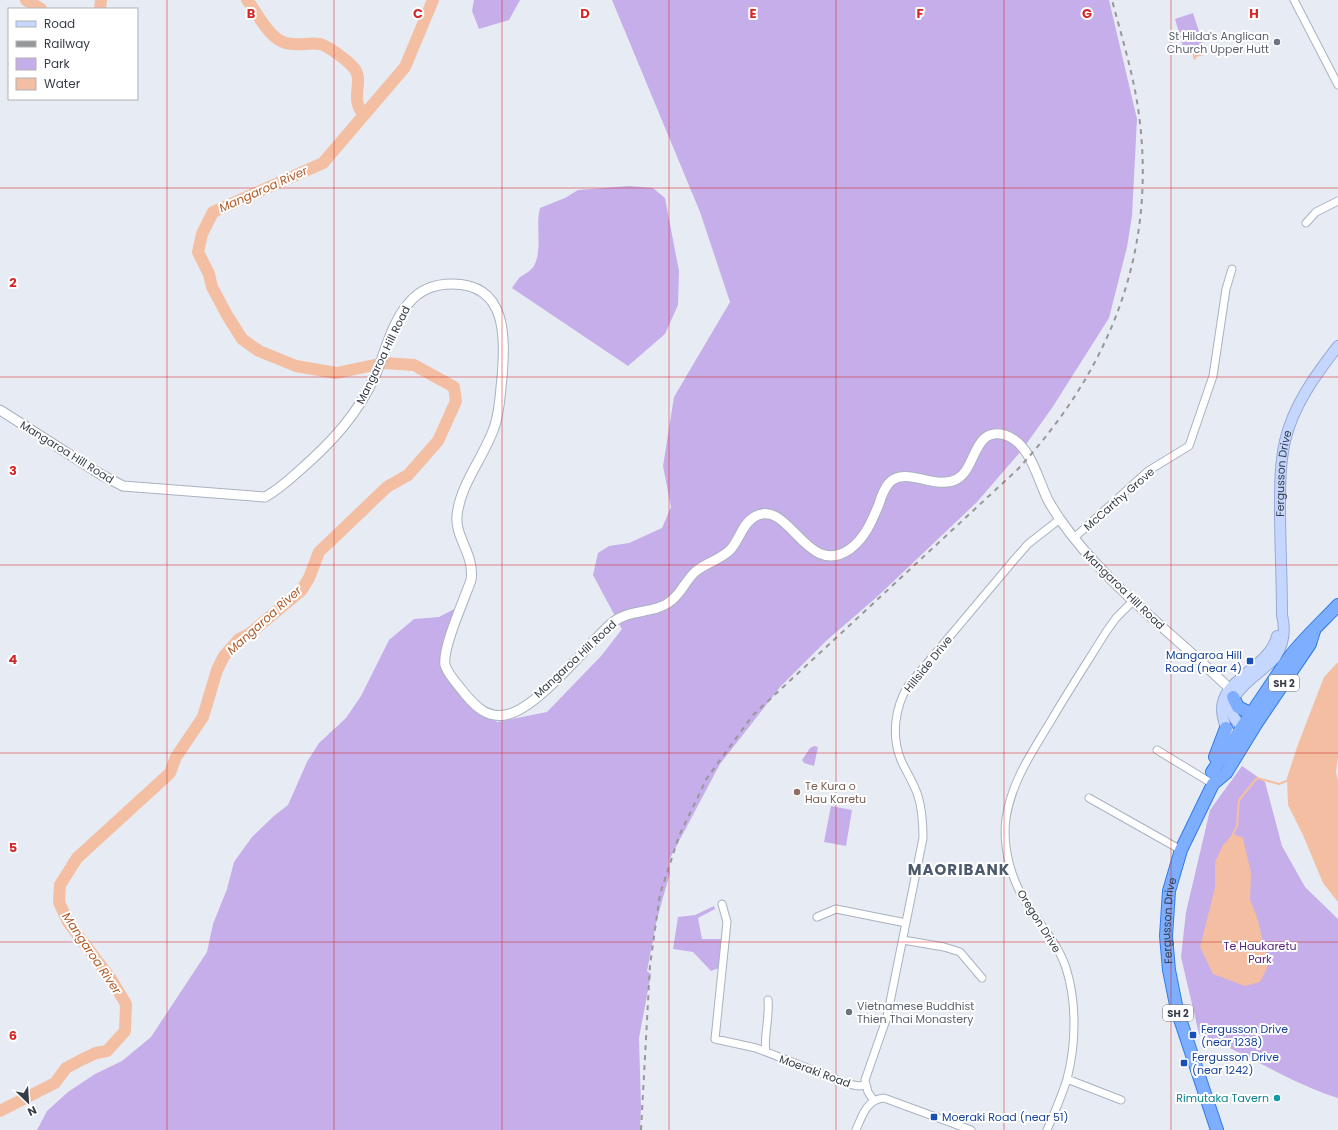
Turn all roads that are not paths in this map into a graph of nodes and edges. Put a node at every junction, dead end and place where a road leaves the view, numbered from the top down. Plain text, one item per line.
1 (1294, 0) edge
2 (1338, 84) edge
3 (1338, 200) edge
4 (1306, 223) dead end
5 (1232, 269) dead end
6 (1338, 346) edge
7 (0, 410) edge
8 (1060, 519) junction
9 (1074, 538) junction
10 (1134, 600) junction
11 (1338, 605) edge
12 (1314, 631) junction
13 (1233, 693) junction
14 (1250, 713) junction
15 (1226, 728) junction
16 (1243, 735) junction
17 (1157, 750) dead end
18 (1213, 778) junction
19 (1089, 798) dead end
20 (1181, 850) junction
21 (722, 904) dead end
22 (817, 917) dead end
23 (906, 923) junction
24 (903, 940) junction
25 (982, 978) dead end
26 (768, 1000) dead end
27 (766, 1052) junction
28 (1067, 1079) junction
29 (865, 1085) junction
30 (1121, 1100) dead end
31 (874, 1101) junction
32 (856, 1130) edge
33 (971, 1130) edge
34 (1047, 1130) edge
35 (1217, 1130) edge

1 - 2 street
3 - 4 street
5 - 9 street, McCarthy Grove
6 - 13 main road, Fergusson Drive
7 - 8 street, Mangaroa Hill Road
8 - 9 street, Mangaroa Hill Road
8 - 23 street, Hillside Drive
9 - 10 street, Mangaroa Hill Road
10 - 13 street, Mangaroa Hill Road
10 - 28 street, Oregon Drive
11 - 12 highway, SH 2
12 - 14 highway, SH 2
12 - 16 highway, SH 2
13 - 14 highway
13 - 15 main road, Fergusson Drive
13 - 16 main road
14 - 16 highway, SH 2
15 - 16 main road
15 - 18 highway
16 - 18 highway, Fergusson Drive / SH 2
17 - 18 street
18 - 20 highway, Fergusson Drive / SH 2
19 - 20 street
20 - 35 highway, Fergusson Drive / SH 2
21 - 27 street, Moeraki Road
22 - 23 street
23 - 24 street, Hillside Drive
24 - 25 street
24 - 29 street, Hillside Drive
26 - 27 street
27 - 29 street, Moeraki Road
28 - 30 street
28 - 34 street, Oregon Drive
29 - 31 street
31 - 32 street
31 - 33 street

